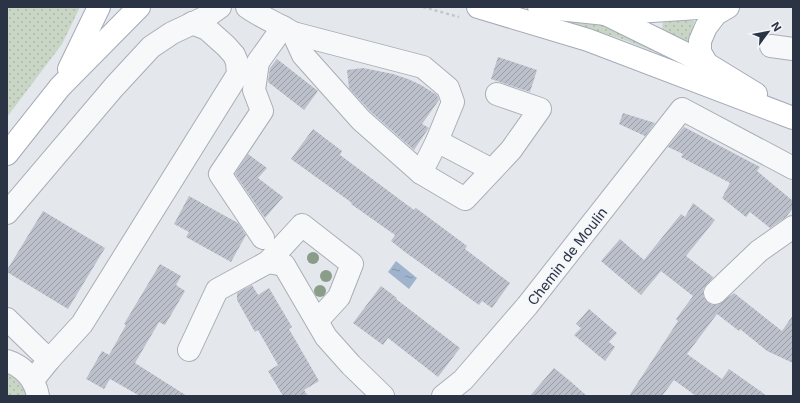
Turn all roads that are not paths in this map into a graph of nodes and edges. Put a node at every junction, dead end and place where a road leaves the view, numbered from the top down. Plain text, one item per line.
1 (99, 7) edge
2 (139, 7) edge
3 (220, 7) edge
4 (247, 7) edge
5 (478, 7) edge
6 (538, 7) edge
7 (713, 7) edge
8 (728, 7) edge
9 (598, 10) edge
10 (192, 23) junction
11 (288, 30) junction
12 (771, 46) dead end
13 (793, 49) edge
14 (707, 64) junction
15 (60, 87) junction
16 (497, 94) dead end
17 (793, 117) edge
18 (437, 141) junction
19 (7, 154) edge
20 (793, 168) edge
21 (492, 170) junction
22 (421, 173) junction
23 (7, 213) edge
24 (793, 227) edge
25 (263, 238) dead end
26 (268, 262) junction
27 (715, 293) dead end
28 (7, 319) edge
29 (317, 321) junction
30 (189, 350) dead end
31 (49, 360) junction
32 (7, 361) edge
33 (35, 388) edge
34 (383, 396) edge
35 (443, 396) edge

1 - 15 main road
2 - 15 main road
3 - 10 street
4 - 11 street
5 - 17 main road
6 - 9 main road
7 - 9 main road
8 - 14 main road
9 - 14 main road
10 - 23 street
10 - 31 street
11 - 18 street
11 - 22 street
11 - 25 street
12 - 13 street
14 - 17 main road
15 - 19 main road
16 - 21 street
18 - 21 street
18 - 22 street
20 - 35 street, Chemin de Moulin
21 - 22 street
24 - 27 street
26 - 29 street
26 - 29 street
26 - 30 street
28 - 31 street
29 - 34 street
31 - 33 street
32 - 33 street

